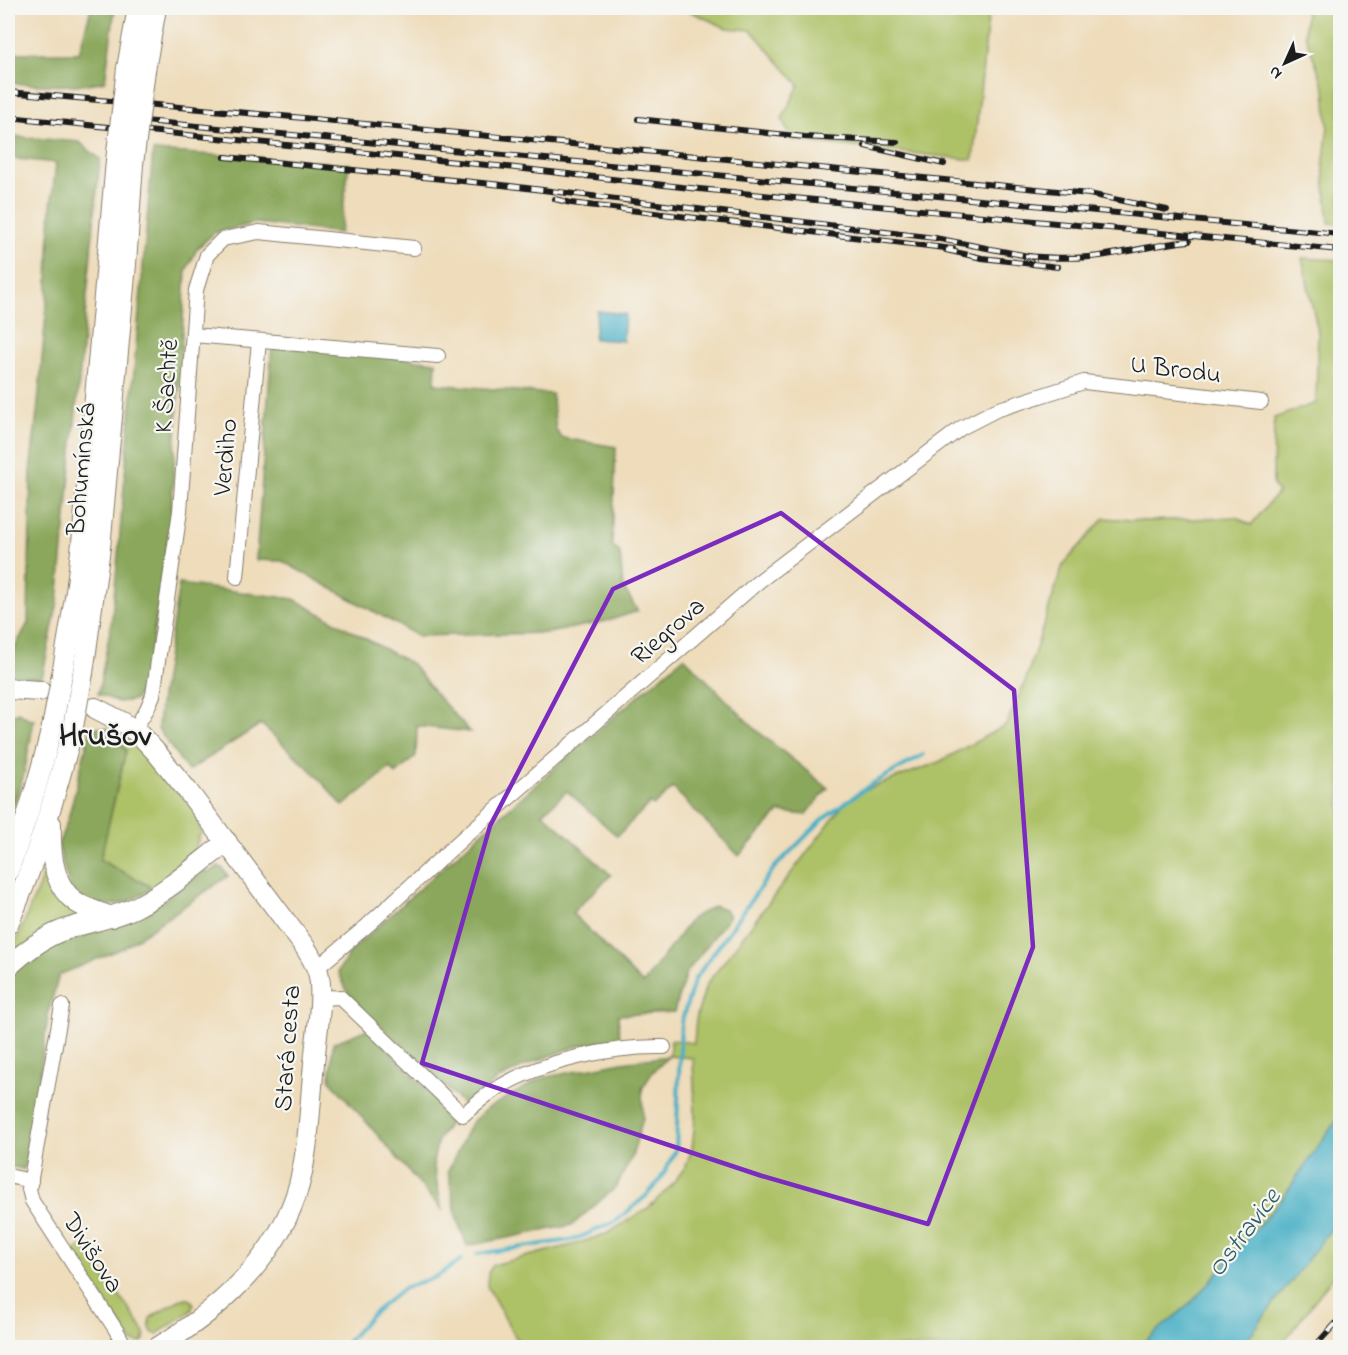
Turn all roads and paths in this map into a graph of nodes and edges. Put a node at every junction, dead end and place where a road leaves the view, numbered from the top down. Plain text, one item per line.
1 (138, 8) edge
2 (156, 8) edge
3 (136, 69) junction
4 (125, 163) junction
5 (414, 248) dead end
6 (193, 335) junction
7 (259, 341) junction
8 (438, 356) dead end
9 (1084, 382) joint
10 (1262, 402) dead end
11 (237, 577) dead end
12 (8, 689) edge
13 (40, 691) dead end
14 (95, 708) dead end
15 (134, 730) junction
16 (39, 778) junction
17 (58, 784) junction
18 (8, 837) edge
19 (227, 842) junction
20 (8, 871) edge
21 (111, 917) junction
22 (8, 924) edge
23 (8, 967) edge
24 (317, 968) junction
25 (320, 998) junction
26 (62, 1006) dead end
27 (664, 1047) dead end
28 (8, 1176) edge
29 (31, 1181) junction
30 (126, 1347) edge
31 (158, 1347) edge

1 - 3 main road, Bohumínská
2 - 3 main road, Bohumínská
3 - 4 main road, Bohumínská, bridge
4 - 16 main road, Bohumínská, bridge
4 - 17 main road, Bohumínská, bridge
5 - 6 street, K Šachtě
6 - 7 street
6 - 15 street, K Šachtě
7 - 8 street
7 - 11 street, Verdiho
9 - 10 street, U Brodu
9 - 24 street, Riegrova
12 - 13 main road
14 - 15 main road, Stará cesta
15 - 19 main road, Stará cesta
16 - 18 main road
16 - 20 main road, Bohumínská
17 - 21 main road
17 - 22 main road, Bohumínská
19 - 21 main road
19 - 24 main road, Stará cesta
21 - 23 main road
24 - 25 main road, Stará cesta
25 - 27 street
25 - 31 main road, Stará cesta
26 - 29 street, Divišova
28 - 29 street
29 - 30 street, Divišova

